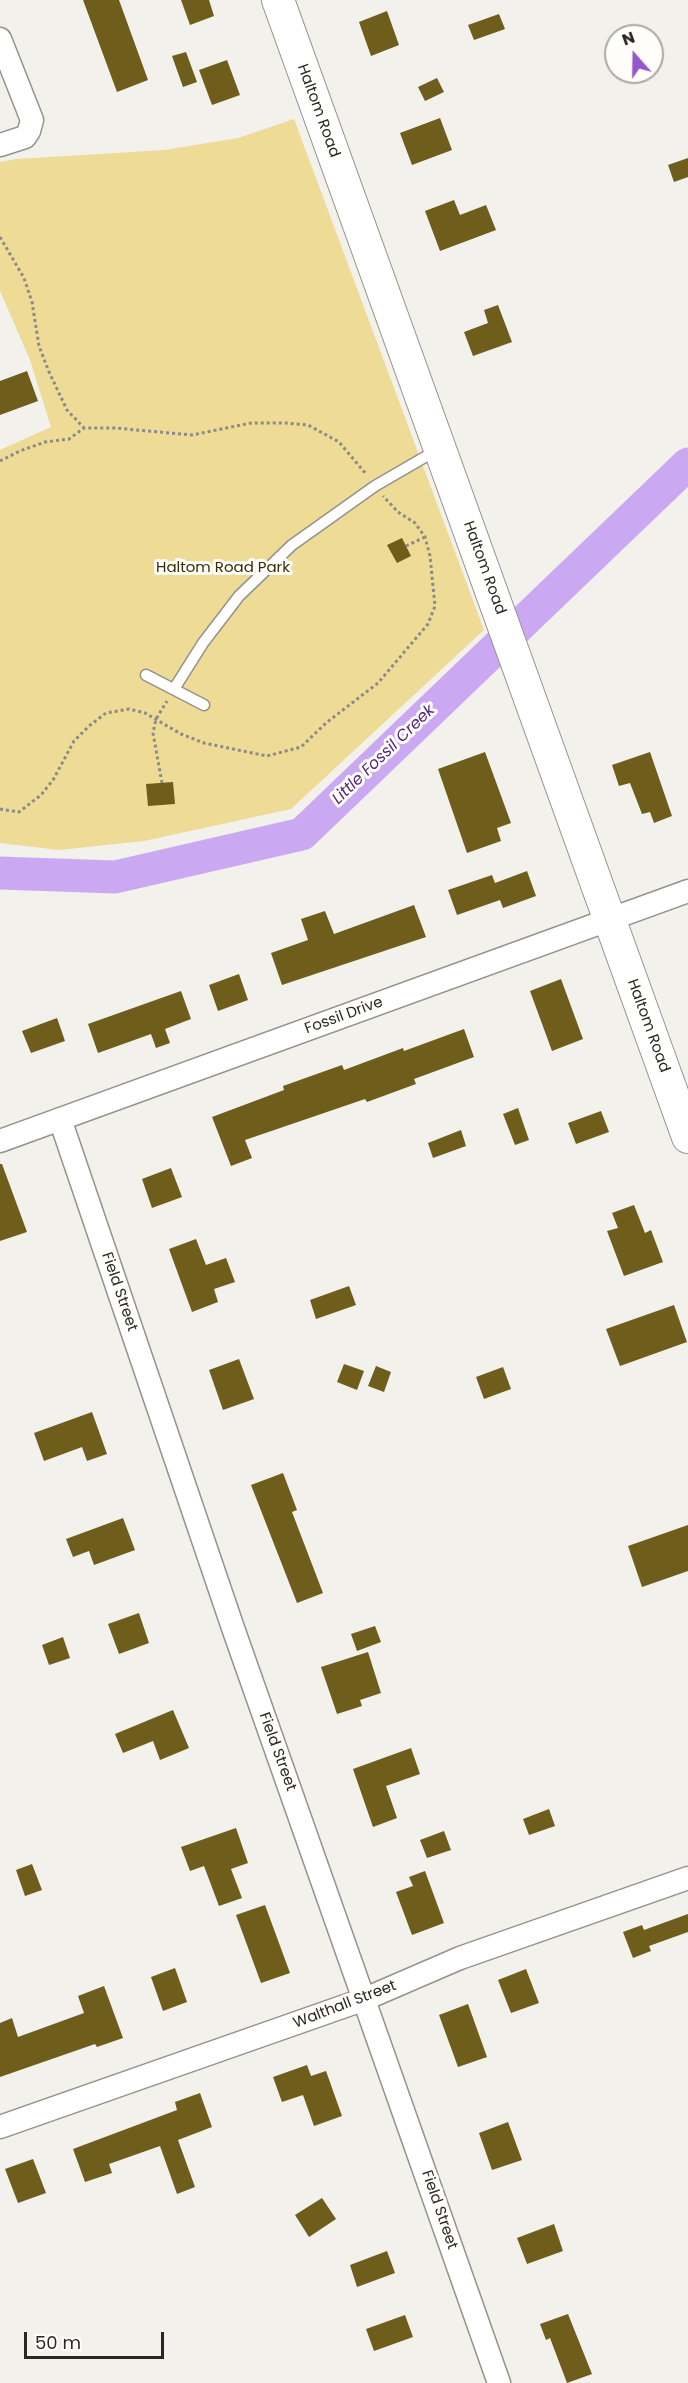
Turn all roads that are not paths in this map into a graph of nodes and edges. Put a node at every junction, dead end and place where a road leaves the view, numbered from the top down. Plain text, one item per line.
1 (278, 0) edge
2 (0, 39) edge
3 (0, 145) edge
4 (440, 449) junction
5 (146, 675) dead end
6 (174, 689) junction
7 (204, 705) dead end
8 (688, 891) edge
9 (610, 919) junction
10 (60, 1119) junction
11 (688, 1137) edge
12 (0, 1141) edge
13 (688, 1878) edge
14 (365, 1999) junction
15 (0, 2127) edge
16 (499, 2383) edge

1 - 4 main road, Haltom Road
2 - 3 street
4 - 6 lane
4 - 9 main road, Haltom Road
5 - 6 lane
6 - 7 lane
8 - 9 street, Fossil Drive
9 - 10 street, Fossil Drive
9 - 11 main road, Haltom Road
10 - 12 street, Fossil Drive
10 - 14 street, Field Street
13 - 14 street, Walthall Street
14 - 15 street, Walthall Street
14 - 16 street, Field Street

